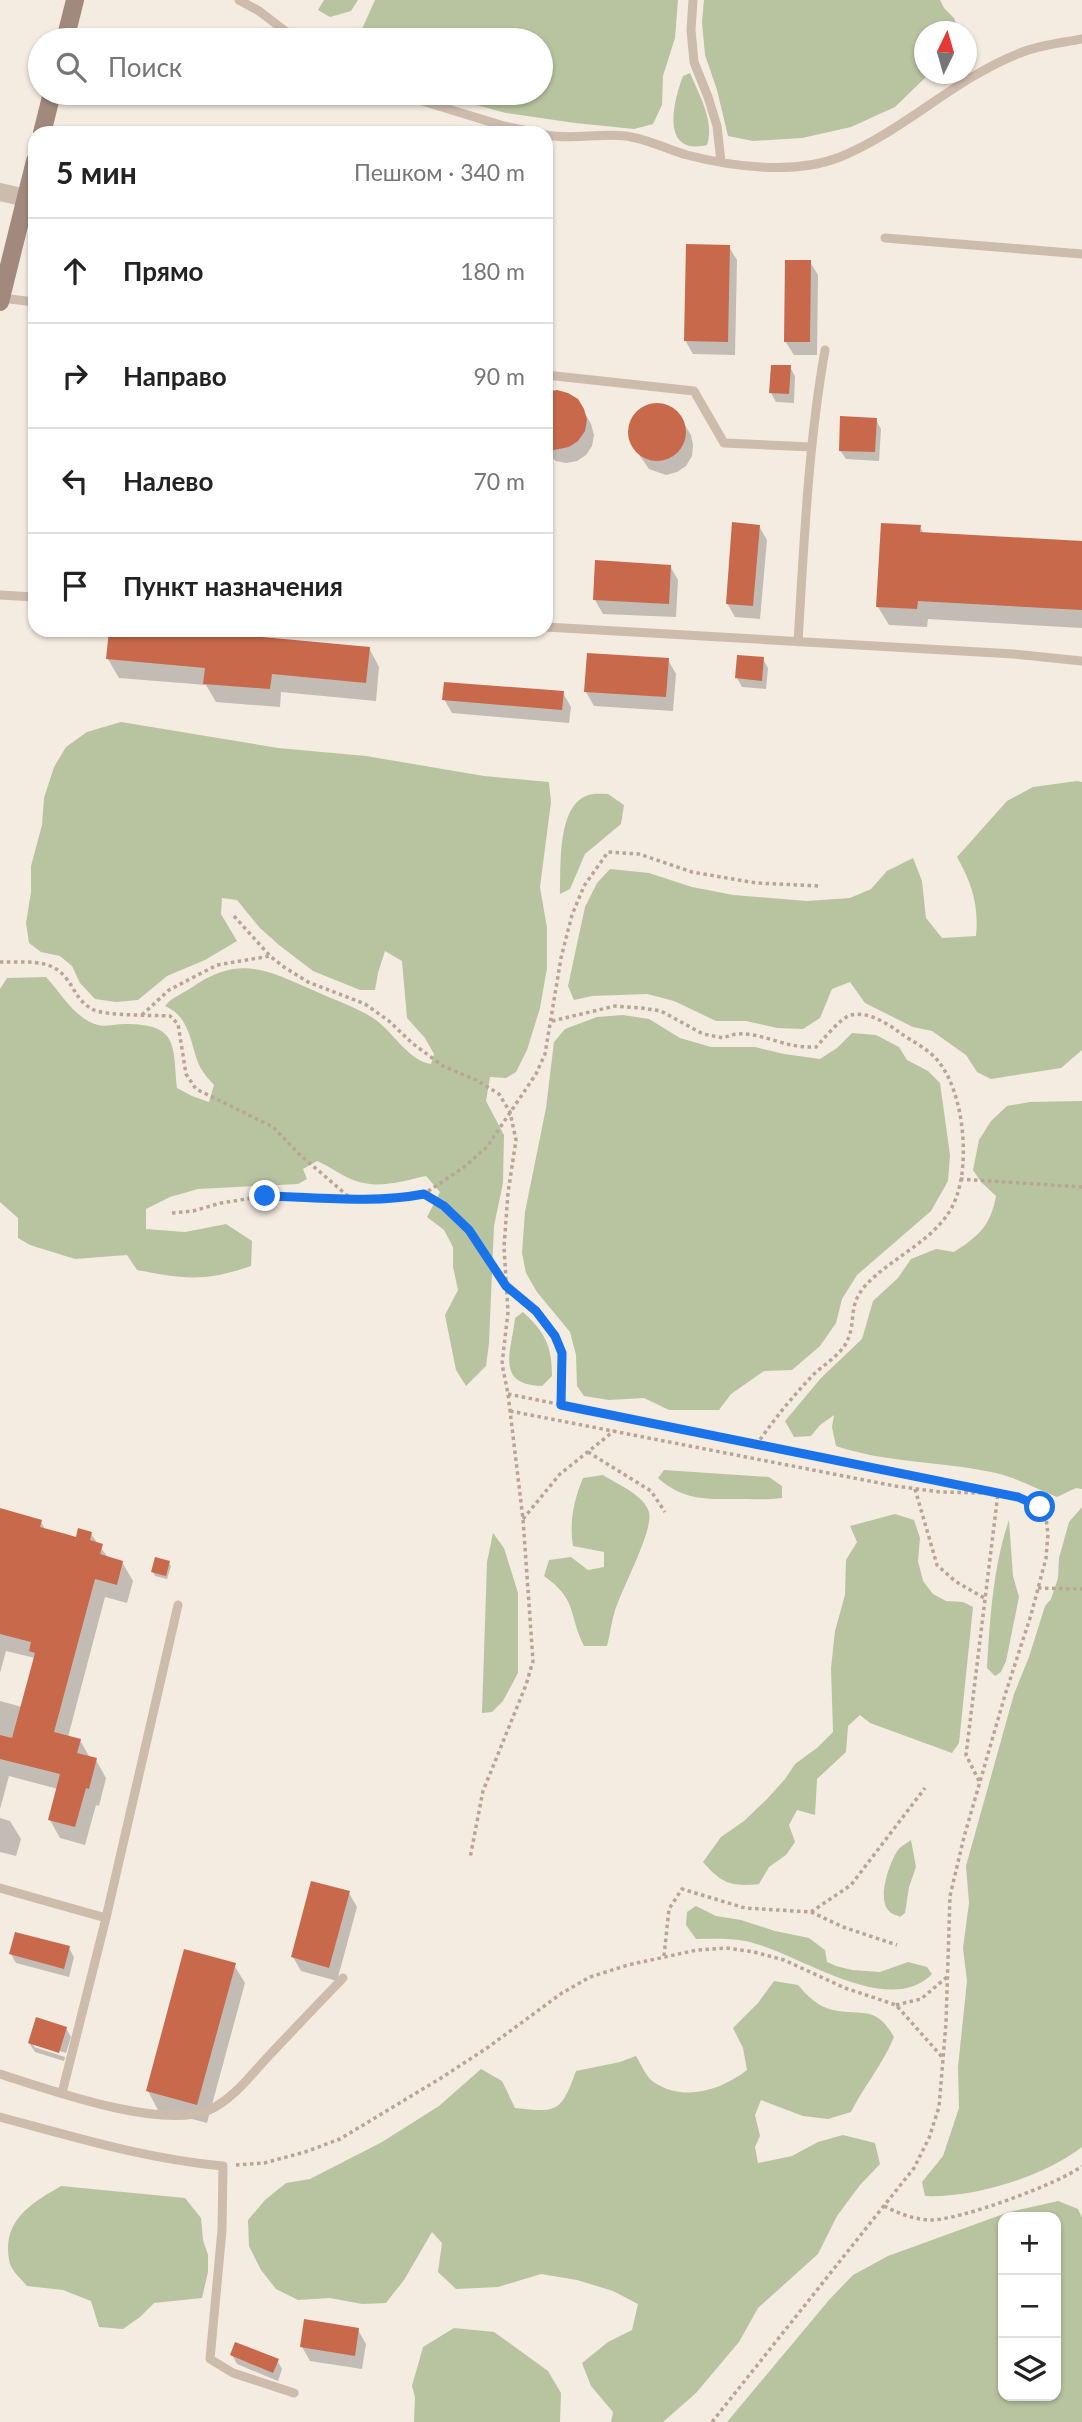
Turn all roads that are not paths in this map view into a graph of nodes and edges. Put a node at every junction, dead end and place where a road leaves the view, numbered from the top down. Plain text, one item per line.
1 (75, 0) edge
2 (239, 0) edge
3 (693, 0) edge
4 (68, 28) edge
5 (282, 28) edge
6 (1082, 39) edge
7 (49, 105) edge
8 (435, 105) edge
9 (44, 126) edge
10 (503, 126) edge
11 (553, 135) edge
12 (721, 162) junction
13 (28, 190) edge
14 (0, 192) edge
15 (26, 198) junction
16 (885, 238) dead end
17 (1082, 254) edge
18 (1, 300) edge
19 (28, 302) edge
20 (825, 350) dead end
21 (553, 376) edge
22 (811, 447) junction
23 (0, 595) edge
24 (28, 597) edge
25 (553, 627) edge
26 (798, 642) junction
27 (1082, 660) edge
28 (178, 1605) dead end
29 (0, 1888) edge
30 (106, 1918) junction
31 (343, 1978) dead end
32 (0, 2074) edge
33 (62, 2093) junction
34 (0, 2117) edge
35 (294, 2393) dead end

1 - 4 street
2 - 5 lane
3 - 12 lane
6 - 12 lane
7 - 9 street
8 - 10 lane
11 - 12 lane
13 - 15 street
14 - 15 street
15 - 18 street
16 - 17 lane
18 - 19 lane
20 - 22 lane
21 - 22 lane
22 - 26 lane
23 - 24 lane
25 - 26 lane
26 - 27 lane
28 - 30 lane
29 - 30 lane
30 - 33 lane
31 - 33 lane
32 - 33 lane
34 - 35 lane

